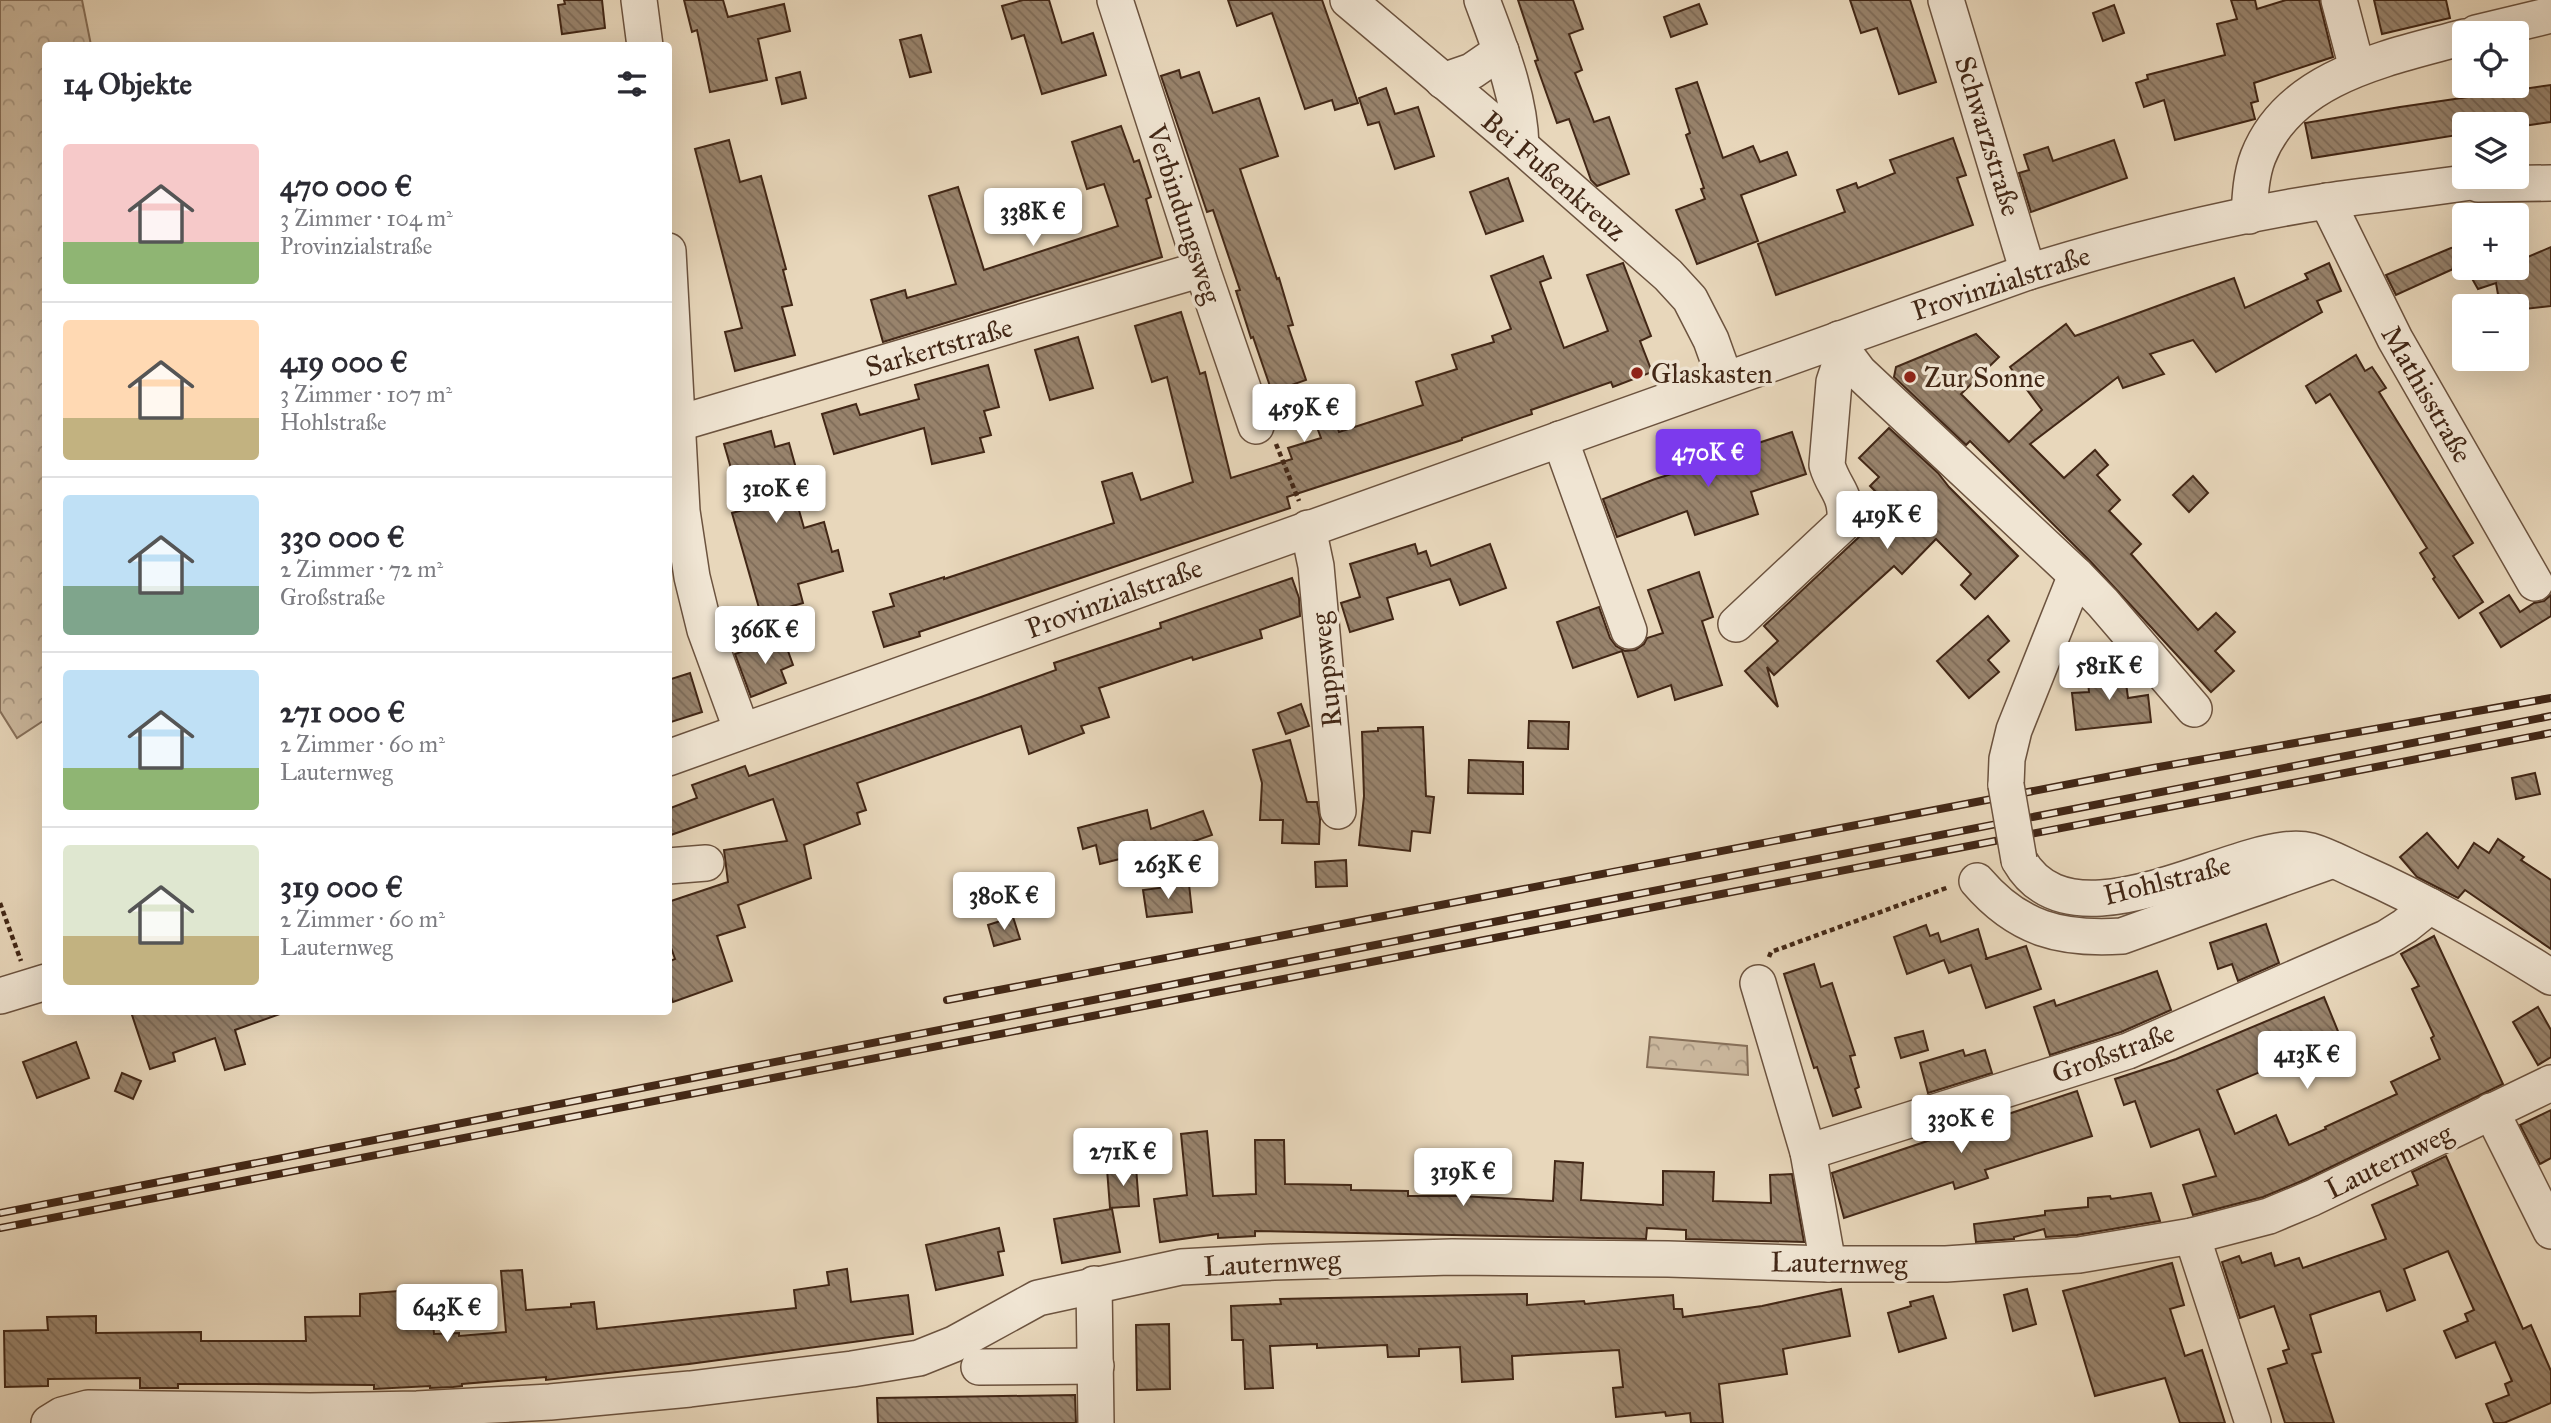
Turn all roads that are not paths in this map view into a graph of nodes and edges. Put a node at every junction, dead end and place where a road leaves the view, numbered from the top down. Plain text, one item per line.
1 (639, 0) edge
2 (1115, 0) edge
3 (1348, 0) edge
4 (1482, 0) edge
5 (1946, 0) edge
6 (2339, 0) edge
7 (2551, 15) edge
8 (2506, 21) edge
9 (2452, 34) edge
10 (644, 42) edge
11 (1501, 51) junction
12 (2357, 68) junction
13 (1443, 81) junction
14 (1521, 146) junction
15 (2551, 168) edge
16 (2529, 172) edge
17 (2529, 183) edge
18 (2551, 183) edge
19 (2452, 186) edge
20 (2327, 201) junction
21 (2249, 216) junction
22 (1202, 269) junction
23 (2028, 272) junction
24 (672, 338) edge
25 (1841, 345) junction
26 (1725, 379) junction
27 (676, 424) junction
28 (1256, 426) road end
29 (1560, 439) junction
30 (1308, 528) junction
31 (2076, 575) junction
32 (2535, 583) dead end
33 (1736, 624) dead end
34 (1629, 631) dead end
35 (2194, 709) dead end
36 (742, 731) junction
37 (672, 757) edge
38 (1338, 811) dead end
39 (2333, 860) junction
40 (706, 863) dead end
41 (672, 866) edge
42 (1977, 881) road end
43 (2430, 906) junction
44 (2551, 978) edge
45 (1758, 983) road end
46 (2551, 1083) edge
47 (2491, 1111) junction
48 (1808, 1152) junction
49 (2551, 1231) edge
50 (2192, 1236) junction
51 (1828, 1264) junction
52 (1094, 1284) junction
53 (1096, 1366) junction
54 (979, 1367) dead end
55 (49, 1423) edge
56 (1096, 1423) edge
57 (2253, 1423) edge

1 - 10 street
2 - 22 street, Verbindungsweg
3 - 13 street, Bei Fußenkreuz
4 - 11 street
5 - 23 street, Schwarzstraße
6 - 12 street
7 - 8 street
9 - 12 street
11 - 13 street
11 - 14 street
12 - 21 street
13 - 14 street, Bei Fußenkreuz
14 - 26 street, Bei Fußenkreuz
15 - 16 street
17 - 18 street, Provinzialstraße
19 - 20 street, Provinzialstraße
20 - 21 street, Provinzialstraße
20 - 32 street, Mathisstraße
21 - 23 street, Provinzialstraße
22 - 27 street, Sarkertstraße
22 - 28 street, Verbindungsweg
23 - 25 street, Provinzialstraße
24 - 27 street
25 - 26 street, Provinzialstraße
25 - 31 street
25 - 33 street
26 - 29 street, Provinzialstraße
27 - 36 street
29 - 30 street, Provinzialstraße
29 - 34 street
30 - 36 street, Provinzialstraße
30 - 38 street, Ruppsweg
31 - 35 street
31 - 39 street, Hohlstraße, bridge
36 - 37 street, Provinzialstraße
39 - 42 street, Hohlstraße
39 - 43 street, Hohlstraße
40 - 41 street
43 - 44 street, Hohlstraße
43 - 48 street, Großstraße
45 - 48 street
46 - 47 street, Lauternweg
47 - 49 street
47 - 50 street, Lauternweg
48 - 51 street
50 - 51 street, Lauternweg
50 - 57 street
51 - 52 street, Lauternweg
52 - 53 street
52 - 55 street, Lauternweg
53 - 54 street
53 - 56 street

